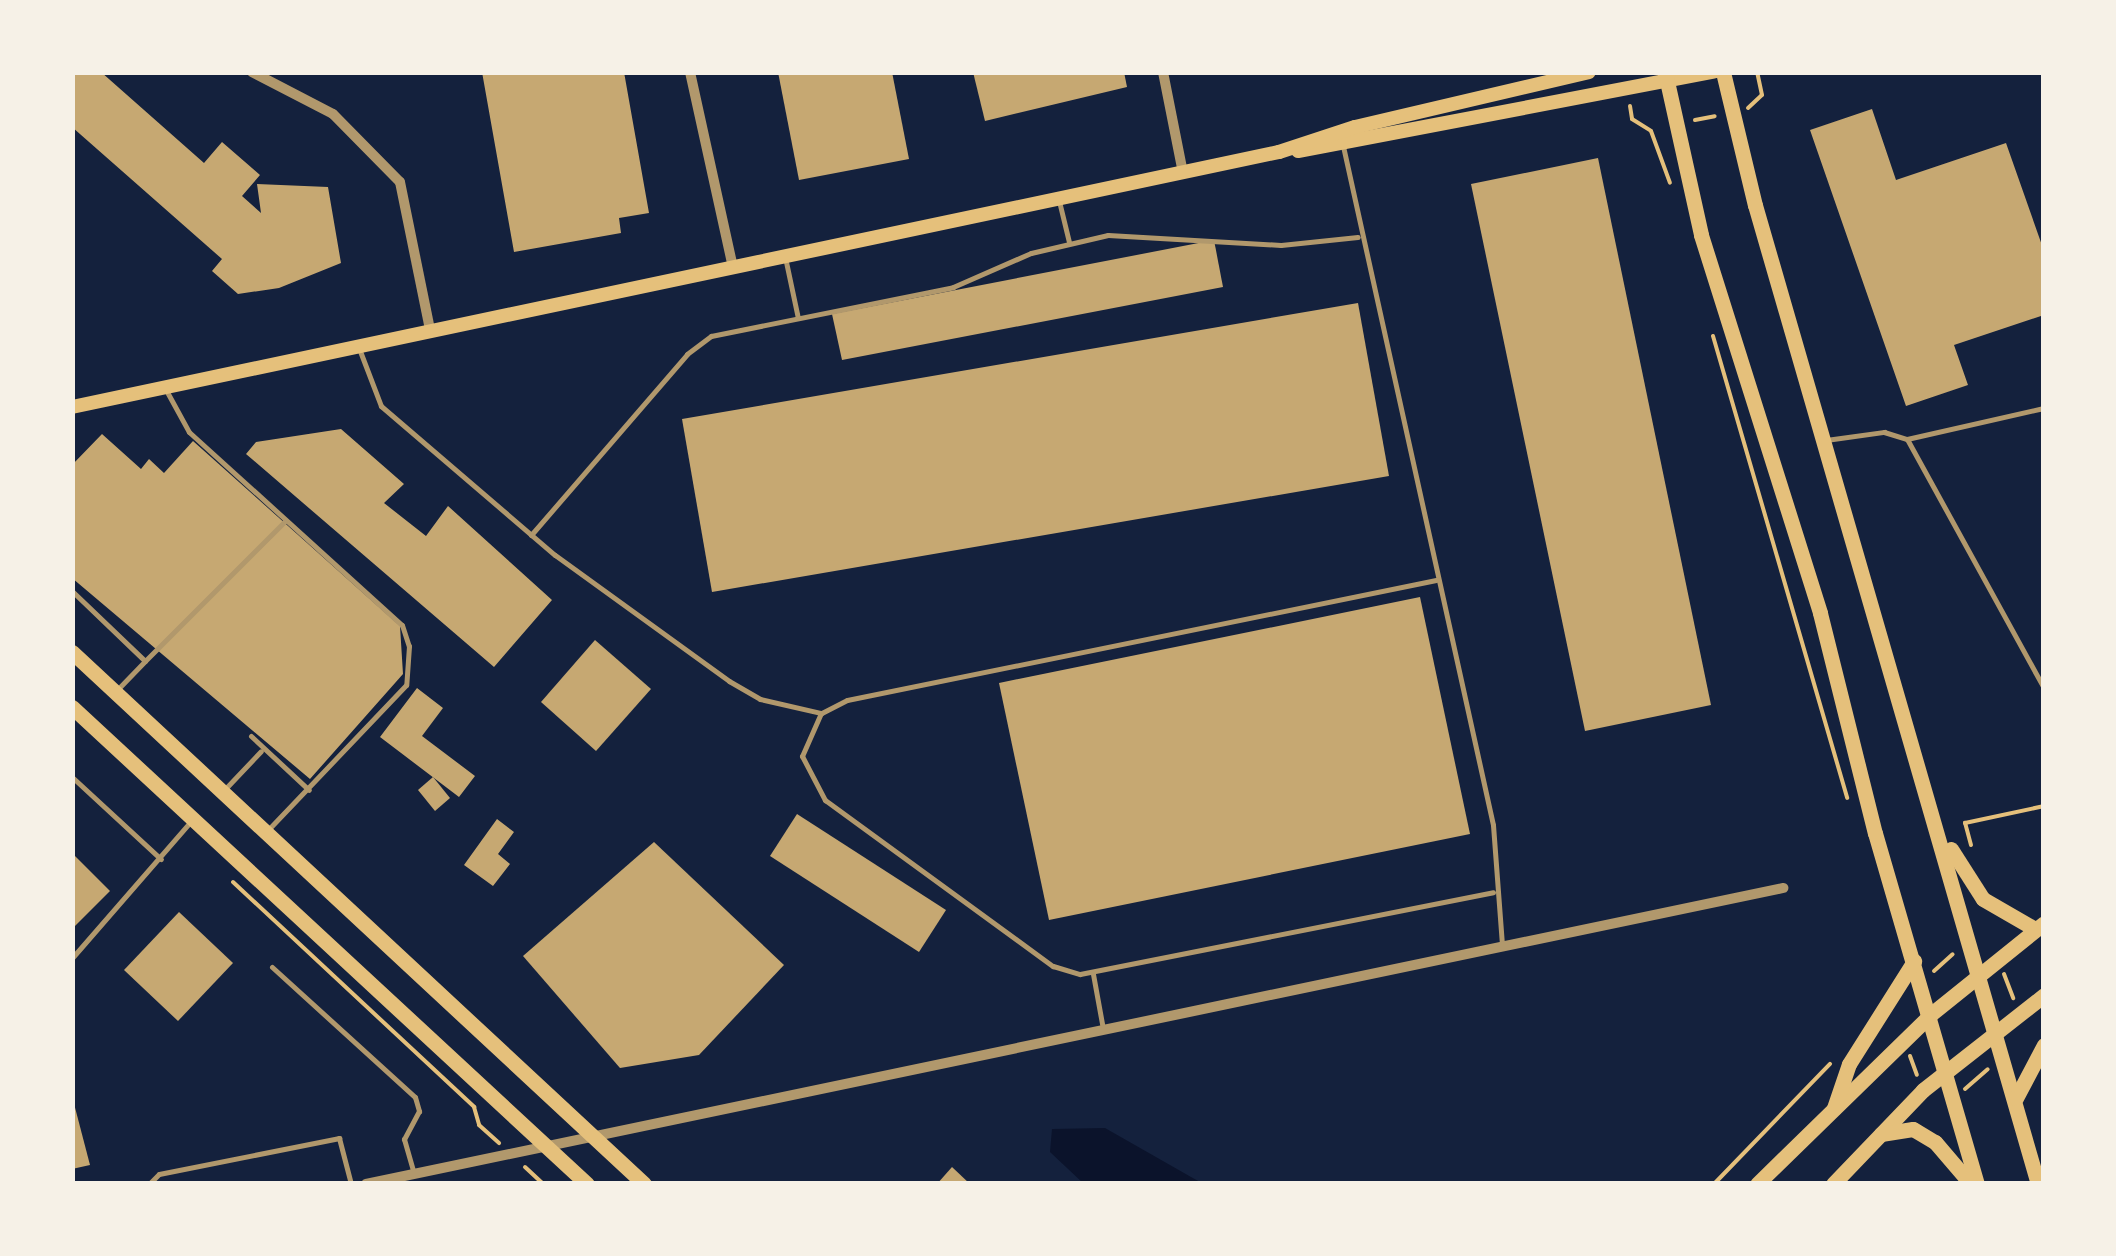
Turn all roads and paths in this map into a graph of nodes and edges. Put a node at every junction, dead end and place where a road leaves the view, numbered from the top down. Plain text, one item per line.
1 (252, 72) edge
2 (690, 72) edge
3 (1162, 72) edge
4 (1589, 72) edge
5 (1714, 72) edge
6 (1723, 72) edge
7 (1758, 72) edge
8 (1666, 78) edge
9 (1626, 92) junction
10 (1734, 111) junction
11 (1676, 125) junction
12 (1651, 131) junction
13 (1342, 146) junction
14 (1280, 152) junction
15 (1184, 174) junction
16 (1058, 200) junction
17 (1675, 201) dead end
18 (1358, 237) junction
19 (1069, 242) junction
20 (785, 257) junction
21 (733, 267) junction
22 (798, 318) junction
23 (430, 329) junction
24 (1712, 335) dead end
25 (358, 344) junction
26 (165, 387) junction
27 (72, 407) edge
28 (2044, 408) edge
29 (1907, 438) junction
30 (1826, 440) junction
31 (284, 521) junction
32 (531, 535) junction
33 (1436, 580) junction
34 (72, 591) edge
35 (72, 652) edge
36 (145, 661) junction
37 (2044, 688) edge
38 (115, 692) junction
39 (72, 707) edge
40 (820, 713) junction
41 (252, 736) dead end
42 (261, 751) junction
43 (72, 778) edge
44 (309, 790) junction
45 (222, 791) junction
46 (2044, 806) edge
47 (1851, 813) dead end
48 (194, 817) junction
49 (1935, 819) junction
50 (266, 832) junction
51 (1974, 857) dead end
52 (161, 859) junction
53 (223, 873) dead end
54 (1783, 888) dead end
55 (1493, 892) junction
56 (2040, 926) edge
57 (1970, 944) junction
58 (1502, 946) junction
59 (72, 958) edge
60 (1998, 959) junction
61 (1914, 961) junction
62 (272, 967) dead end
63 (1093, 974) junction
64 (1979, 975) junction
65 (1923, 985) junction
66 (2044, 995) edge
67 (1931, 1014) junction
68 (2018, 1014) junction
69 (1104, 1029) junction
70 (1997, 1029) junction
71 (1903, 1040) junction
72 (2044, 1044) edge
73 (1842, 1052) dead end
74 (2004, 1056) junction
75 (1948, 1070) junction
76 (1924, 1090) junction
77 (1955, 1097) junction
78 (2016, 1098) junction
79 (1834, 1108) junction
80 (590, 1134) junction
81 (1881, 1134) junction
82 (546, 1144) junction
83 (510, 1152) junction
84 (414, 1173) junction
85 (148, 1184) edge
86 (350, 1184) edge
87 (366, 1184) edge
88 (544, 1184) edge
89 (587, 1184) edge
90 (644, 1184) edge
91 (1714, 1184) edge
92 (1757, 1184) edge
93 (1833, 1184) edge
94 (1974, 1184) edge
95 (2038, 1184) edge

1 - 23 street
2 - 21 street
3 - 15 street
4 - 14 main road
5 - 8 main road
6 - 10 main road
7 - 10 path
8 - 9 main road
8 - 11 main road
9 - 12 path
9 - 13 main road
10 - 11 path
10 - 30 main road
11 - 12 path
11 - 61 main road
12 - 17 path
13 - 14 main road
13 - 18 lane
14 - 15 main road
15 - 16 main road
16 - 19 lane
16 - 20 main road
18 - 19 lane
18 - 33 lane
19 - 22 lane
20 - 21 main road
20 - 22 lane
21 - 23 main road
22 - 32 lane
23 - 25 main road
24 - 47 path
25 - 26 main road
25 - 32 lane
26 - 27 main road
26 - 31 lane
28 - 29 lane
29 - 30 lane
29 - 37 lane
30 - 49 main road
31 - 36 lane
31 - 44 lane
32 - 40 lane
33 - 40 lane
33 - 55 lane
34 - 36 lane
35 - 38 main road
36 - 38 lane
38 - 45 main road
39 - 48 main road
40 - 63 lane
41 - 42 lane
42 - 44 lane
42 - 45 lane
43 - 52 lane
44 - 50 lane
45 - 50 main road
46 - 51 path
48 - 52 lane
48 - 82 main road
49 - 56 main road
49 - 57 main road
50 - 80 main road
52 - 59 lane
53 - 83 path
54 - 58 street
55 - 58 lane
55 - 63 lane
56 - 60 main road
57 - 64 main road
57 - 65 path
58 - 69 street
60 - 64 main road
60 - 68 path
61 - 65 main road
61 - 79 main road
62 - 84 lane
63 - 69 lane
64 - 67 main road
64 - 70 main road
65 - 67 main road
66 - 68 main road
67 - 71 main road
67 - 75 main road
68 - 70 main road
69 - 80 street
70 - 74 main road
70 - 75 main road
71 - 76 path
71 - 79 main road
72 - 78 main road
73 - 91 path
74 - 77 path
74 - 78 main road
75 - 76 main road
75 - 77 main road
76 - 81 main road
77 - 94 main road
78 - 95 main road
79 - 92 main road
80 - 82 street
80 - 90 main road
81 - 93 main road
81 - 94 main road
82 - 83 street
82 - 89 main road
83 - 84 street
83 - 88 path
84 - 87 street
85 - 86 lane

